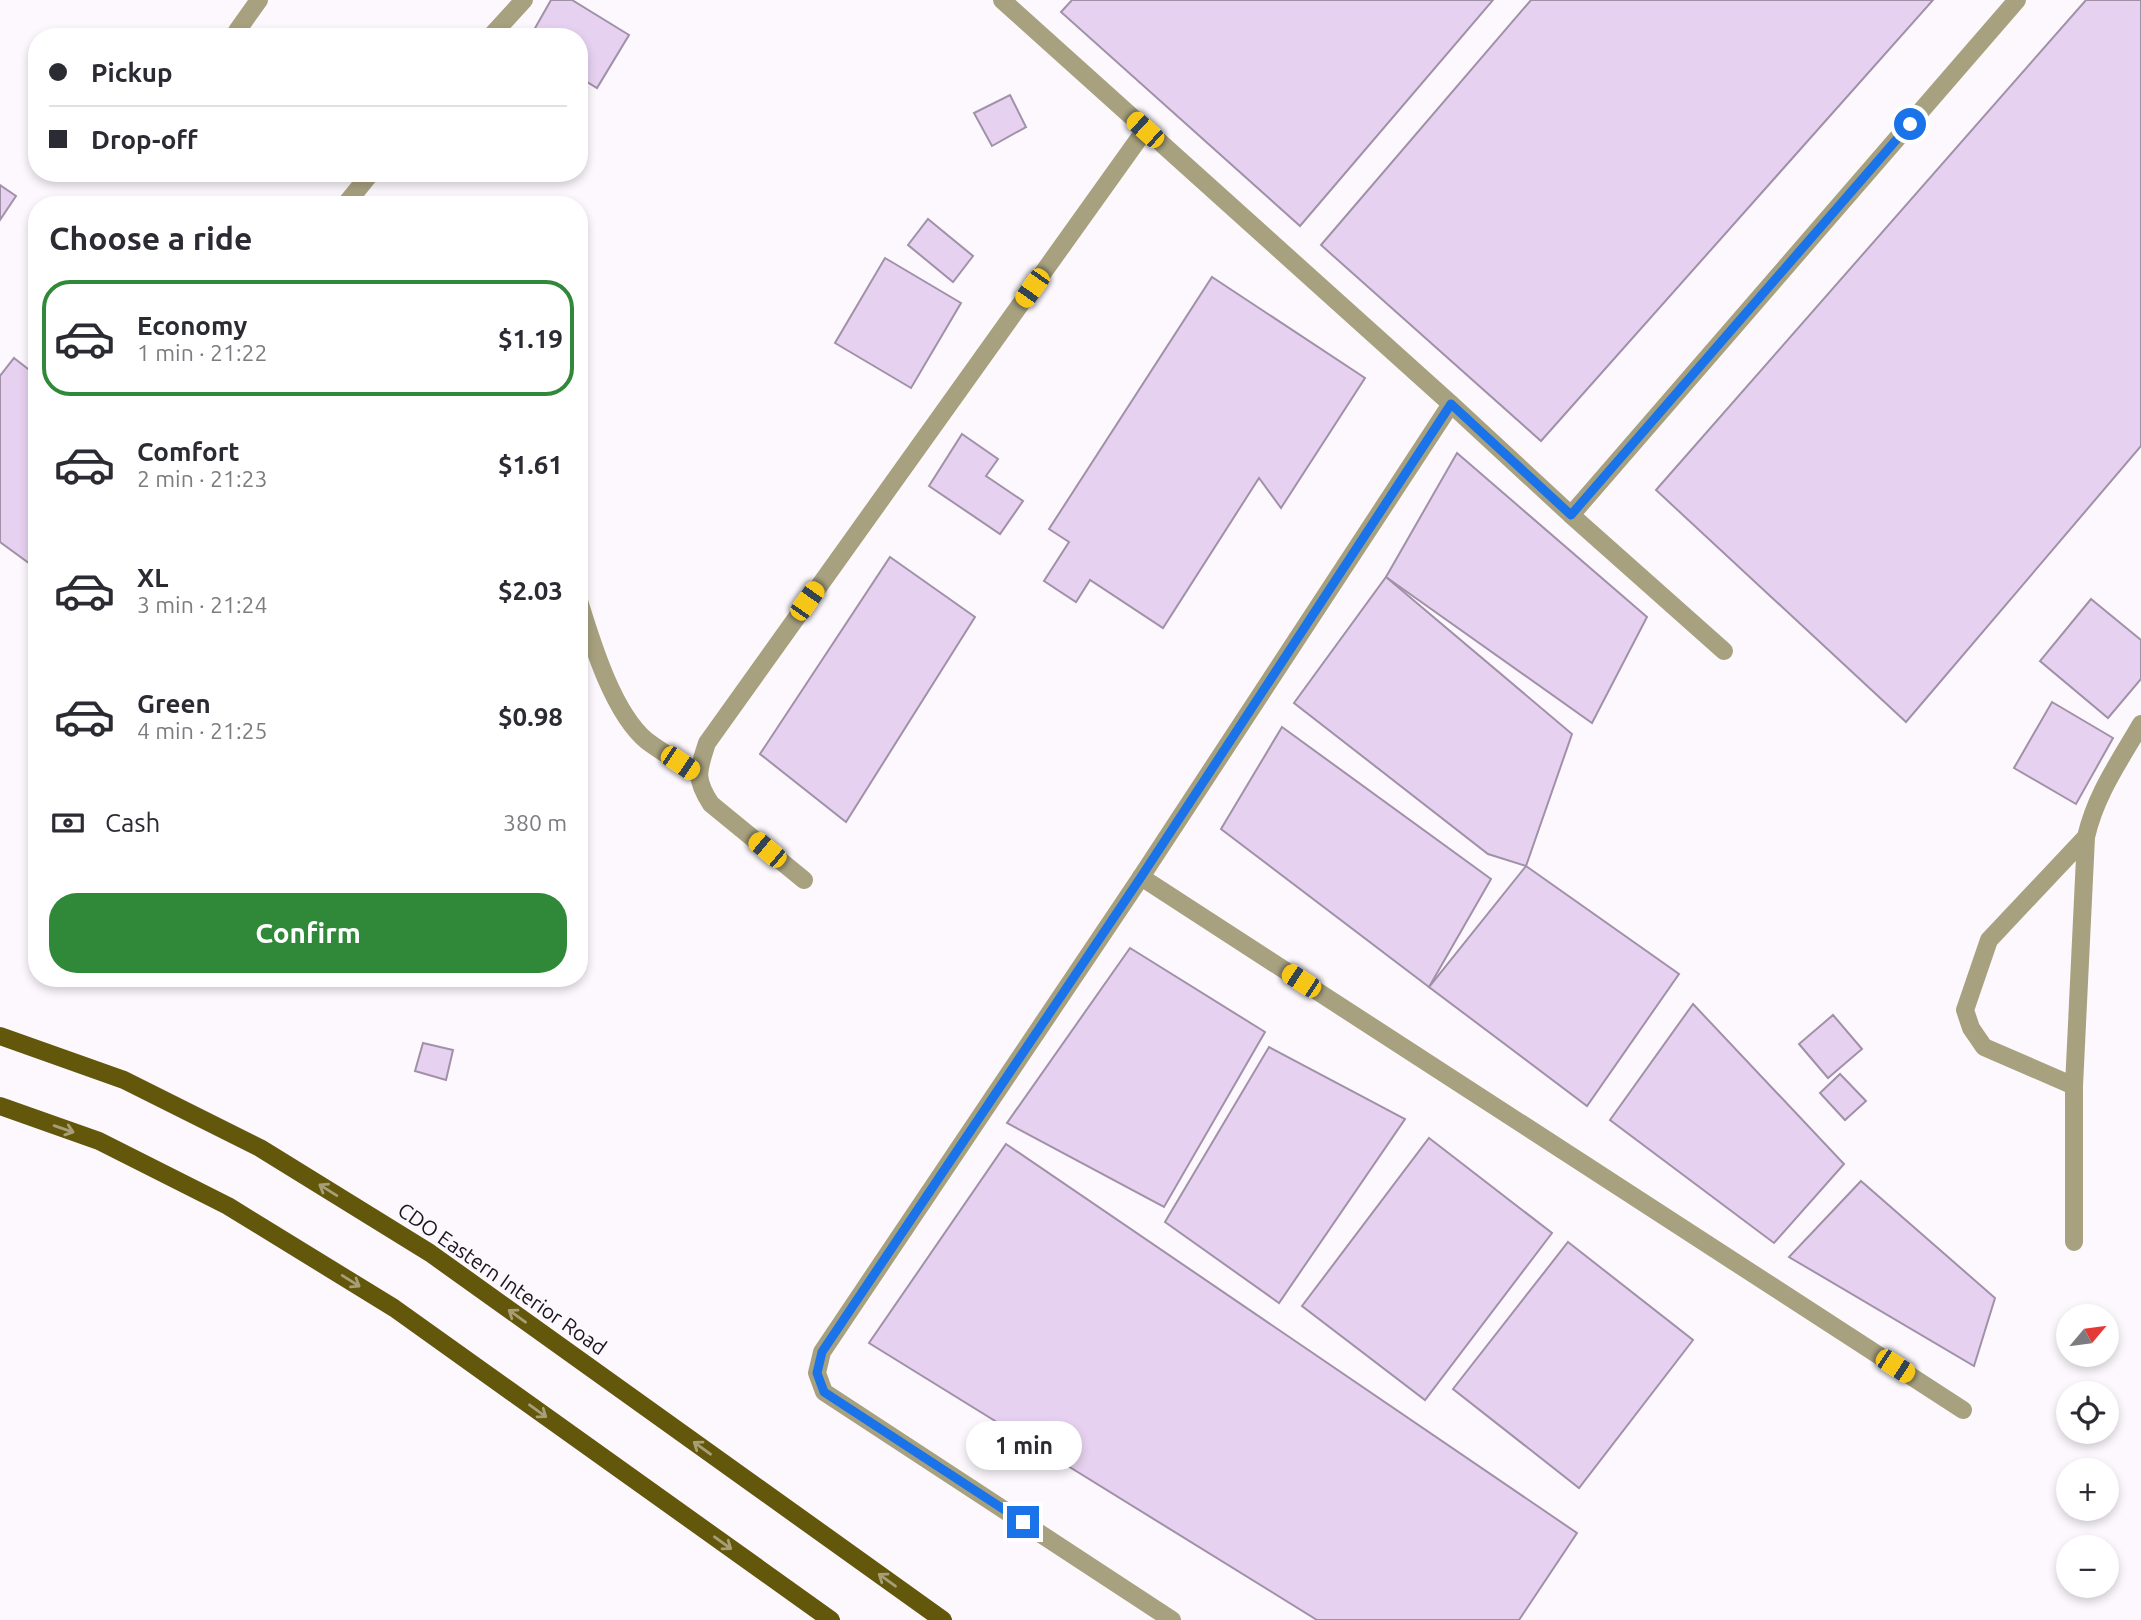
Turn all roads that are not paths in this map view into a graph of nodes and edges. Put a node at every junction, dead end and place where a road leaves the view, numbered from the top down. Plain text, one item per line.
1 (259, 0) edge
2 (524, 0) edge
3 (1003, 0) edge
4 (2017, 0) edge
5 (239, 28) edge
6 (498, 28) edge
7 (1145, 130) junction
8 (364, 182) edge
9 (352, 196) edge
10 (1451, 404) junction
11 (1571, 515) junction
12 (588, 629) edge
13 (1724, 651) dead end
14 (2141, 724) edge
15 (697, 774) junction
16 (2086, 837) junction
17 (1141, 877) junction
18 (804, 880) dead end
19 (0, 1036) edge
20 (2074, 1086) junction
21 (0, 1106) edge
22 (2074, 1242) dead end
23 (1963, 1410) dead end
24 (831, 1620) edge
25 (943, 1620) edge
26 (1172, 1620) edge

1 - 5 lane
2 - 6 lane
3 - 7 lane
4 - 11 lane
7 - 10 lane
7 - 15 lane
8 - 9 lane
10 - 11 lane
10 - 17 lane
11 - 13 lane
12 - 15 lane
14 - 16 lane
15 - 18 lane
16 - 20 lane
16 - 20 lane
17 - 23 lane
17 - 26 lane
25 -> 19 main road, CDO Eastern Interior Road
20 - 22 lane
21 -> 24 main road

